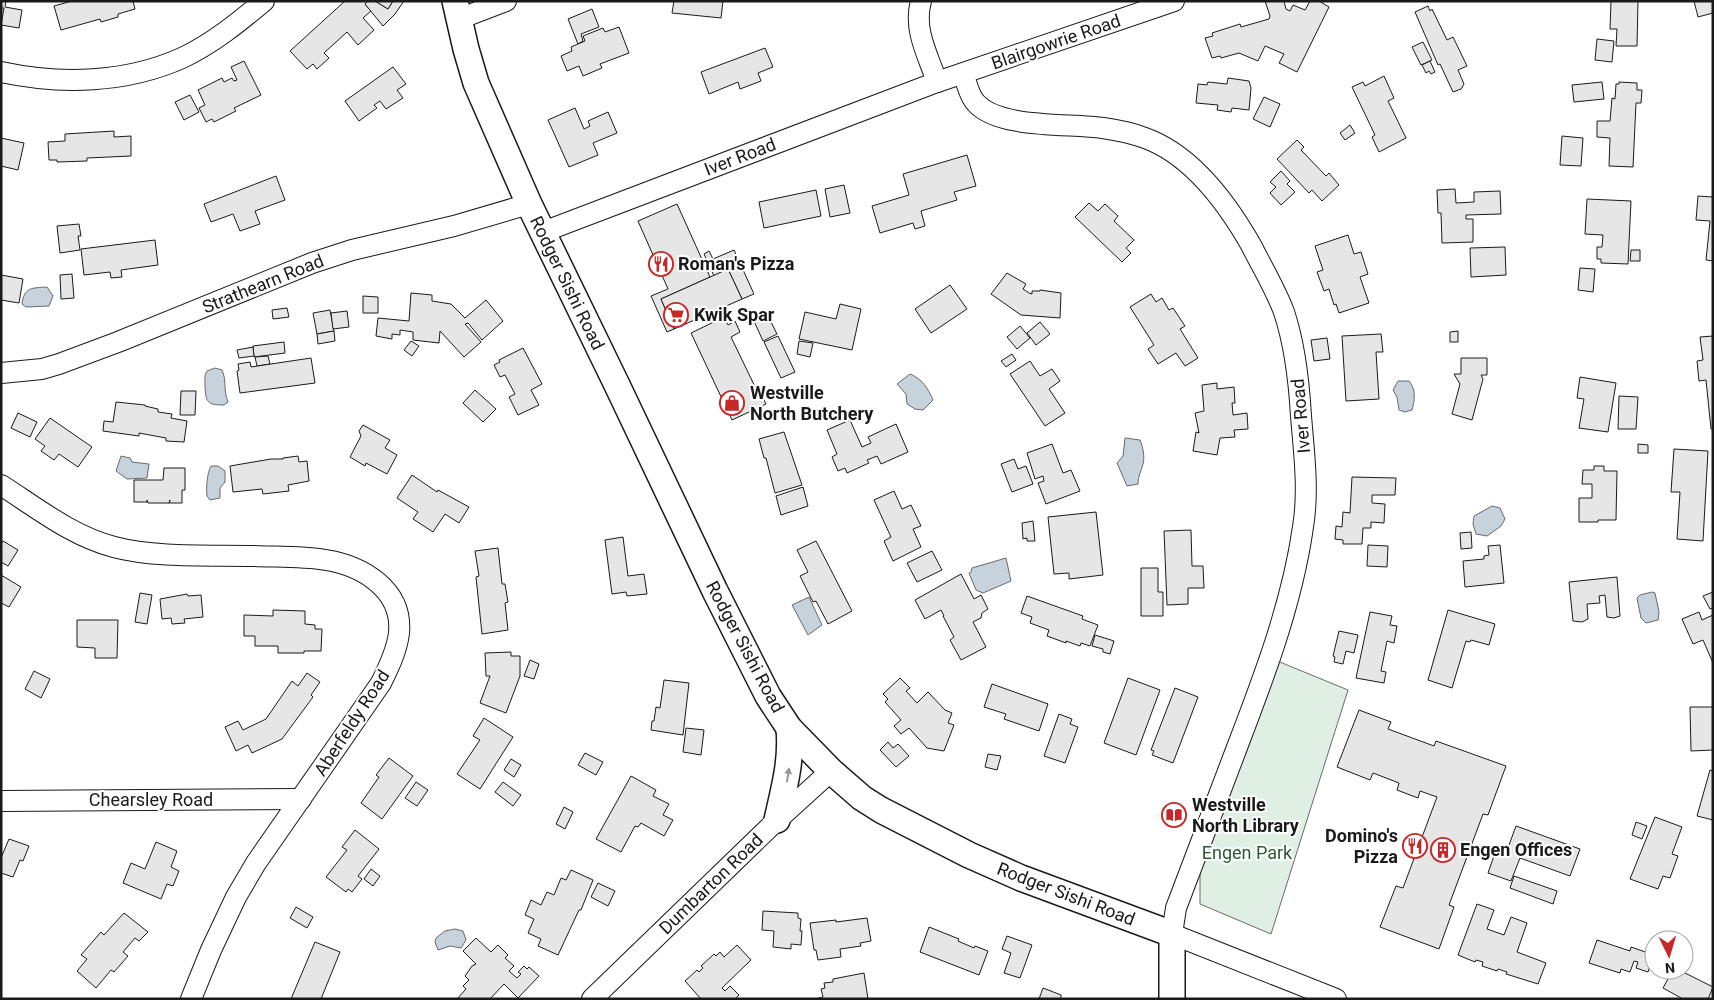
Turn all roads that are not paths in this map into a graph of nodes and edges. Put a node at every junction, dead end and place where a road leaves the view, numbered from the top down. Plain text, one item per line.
1 (264, 1) edge
2 (506, 1) edge
3 (921, 1) edge
4 (1174, 1) edge
5 (457, 10) edge
6 (1, 72) edge
7 (963, 74) junction
8 (937, 82) junction
9 (528, 204) junction
10 (543, 232) junction
11 (1, 374) edge
12 (1, 485) edge
13 (789, 728) junction
14 (831, 771) junction
15 (301, 800) junction
16 (1, 801) edge
17 (777, 820) junction
18 (1172, 934) junction
19 (191, 999) edge
20 (592, 999) edge
21 (1172, 999) edge
22 (1336, 999) edge

1 - 6 street
2 - 5 street
3 - 8 street
4 - 7 street, Blairgowrie Road
5 - 9 main road, Rodger Sishi Road
7 - 8 street, Blairgowrie Road
7 - 18 street, Iver Road
8 - 10 street, Iver Road
9 - 10 main road, Rodger Sishi Road
9 - 11 street, Strathearn Road
10 - 13 main road, Rodger Sishi Road
12 - 15 street, Aberfeldy Road
13 - 14 main road, Rodger Sishi Road
17 -> 13 main road
14 - 17 street, Dumbarton Road
14 - 18 main road, Rodger Sishi Road
15 - 16 street, Chearsley Road
15 - 19 street, Aberfeldy Road
17 - 20 street, Dumbarton Road
18 - 21 main road
18 - 22 street, Rodger Sishi Road

